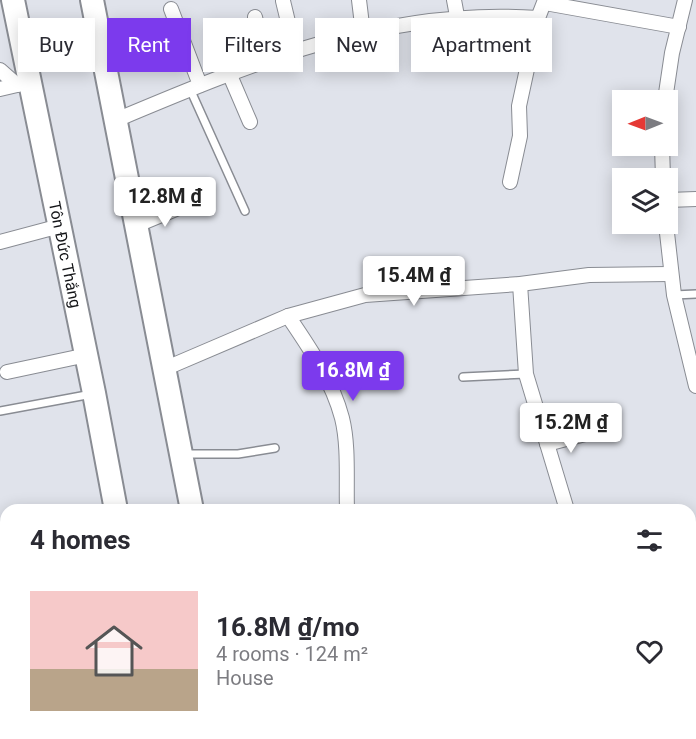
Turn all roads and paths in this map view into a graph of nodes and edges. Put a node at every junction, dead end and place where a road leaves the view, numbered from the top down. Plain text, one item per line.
1 (13, 0) edge
2 (92, 0) edge
3 (359, 0) edge
4 (454, 0) edge
5 (685, 0) edge
6 (283, 1) edge
7 (545, 2) edge
8 (171, 9) dead end
9 (458, 16) junction
10 (287, 18) edge
11 (361, 18) edge
12 (538, 18) joint
13 (399, 27) edge
14 (679, 27) junction
15 (0, 70) edge
16 (526, 72) edge
17 (229, 73) joint
18 (23, 84) junction
19 (195, 87) junction
20 (0, 89) edge
21 (667, 90) edge
22 (116, 120) junction
23 (250, 122) dead end
24 (510, 182) dead end
25 (696, 199) edge
26 (678, 200) edge
27 (183, 206) dead end
28 (245, 211) dead end
29 (137, 225) junction
30 (60, 226) junction
31 (667, 234) edge
32 (0, 242) edge
33 (670, 273) junction
34 (520, 284) junction
35 (696, 294) edge
36 (674, 295) junction
37 (288, 316) junction
38 (87, 355) junction
39 (164, 369) junction
40 (6, 372) dead end
41 (526, 374) junction
42 (463, 377) dead end
43 (696, 386) edge
44 (94, 393) junction
45 (0, 411) edge
46 (589, 433) dead end
47 (547, 444) junction
48 (275, 448) dead end
49 (182, 454) junction
50 (115, 504) edge
51 (191, 504) edge
52 (347, 504) edge
53 (565, 504) edge

1 - 18 main road, Tôn Đức Thắng
2 - 22 main road
3 - 11 street
4 - 9 street
5 - 14 street
6 - 10 street
7 - 12 street
7 - 14 street
8 - 19 street
9 - 12 street
9 - 13 street
14 - 21 street
15 - 18 street
16 - 24 street
17 - 19 street
17 - 23 street
18 - 20 street
18 - 30 main road, Tôn Đức Thắng
19 - 22 street
19 - 28 lane
22 - 29 main road
25 - 26 street
27 - 29 street
29 - 39 main road
30 - 32 street
30 - 38 main road, Tôn Đức Thắng
31 - 33 street
33 - 34 street
33 - 36 street
34 - 37 street
34 - 41 street
35 - 36 lane
36 - 43 street
37 - 39 street
37 - 52 street
38 - 40 street
38 - 44 main road, Tôn Đức Thắng
39 - 49 main road
41 - 42 lane
41 - 47 street
44 - 45 lane
44 - 50 main road, Tôn Đức Thắng
46 - 47 street
47 - 53 street
48 - 49 lane
49 - 51 main road

